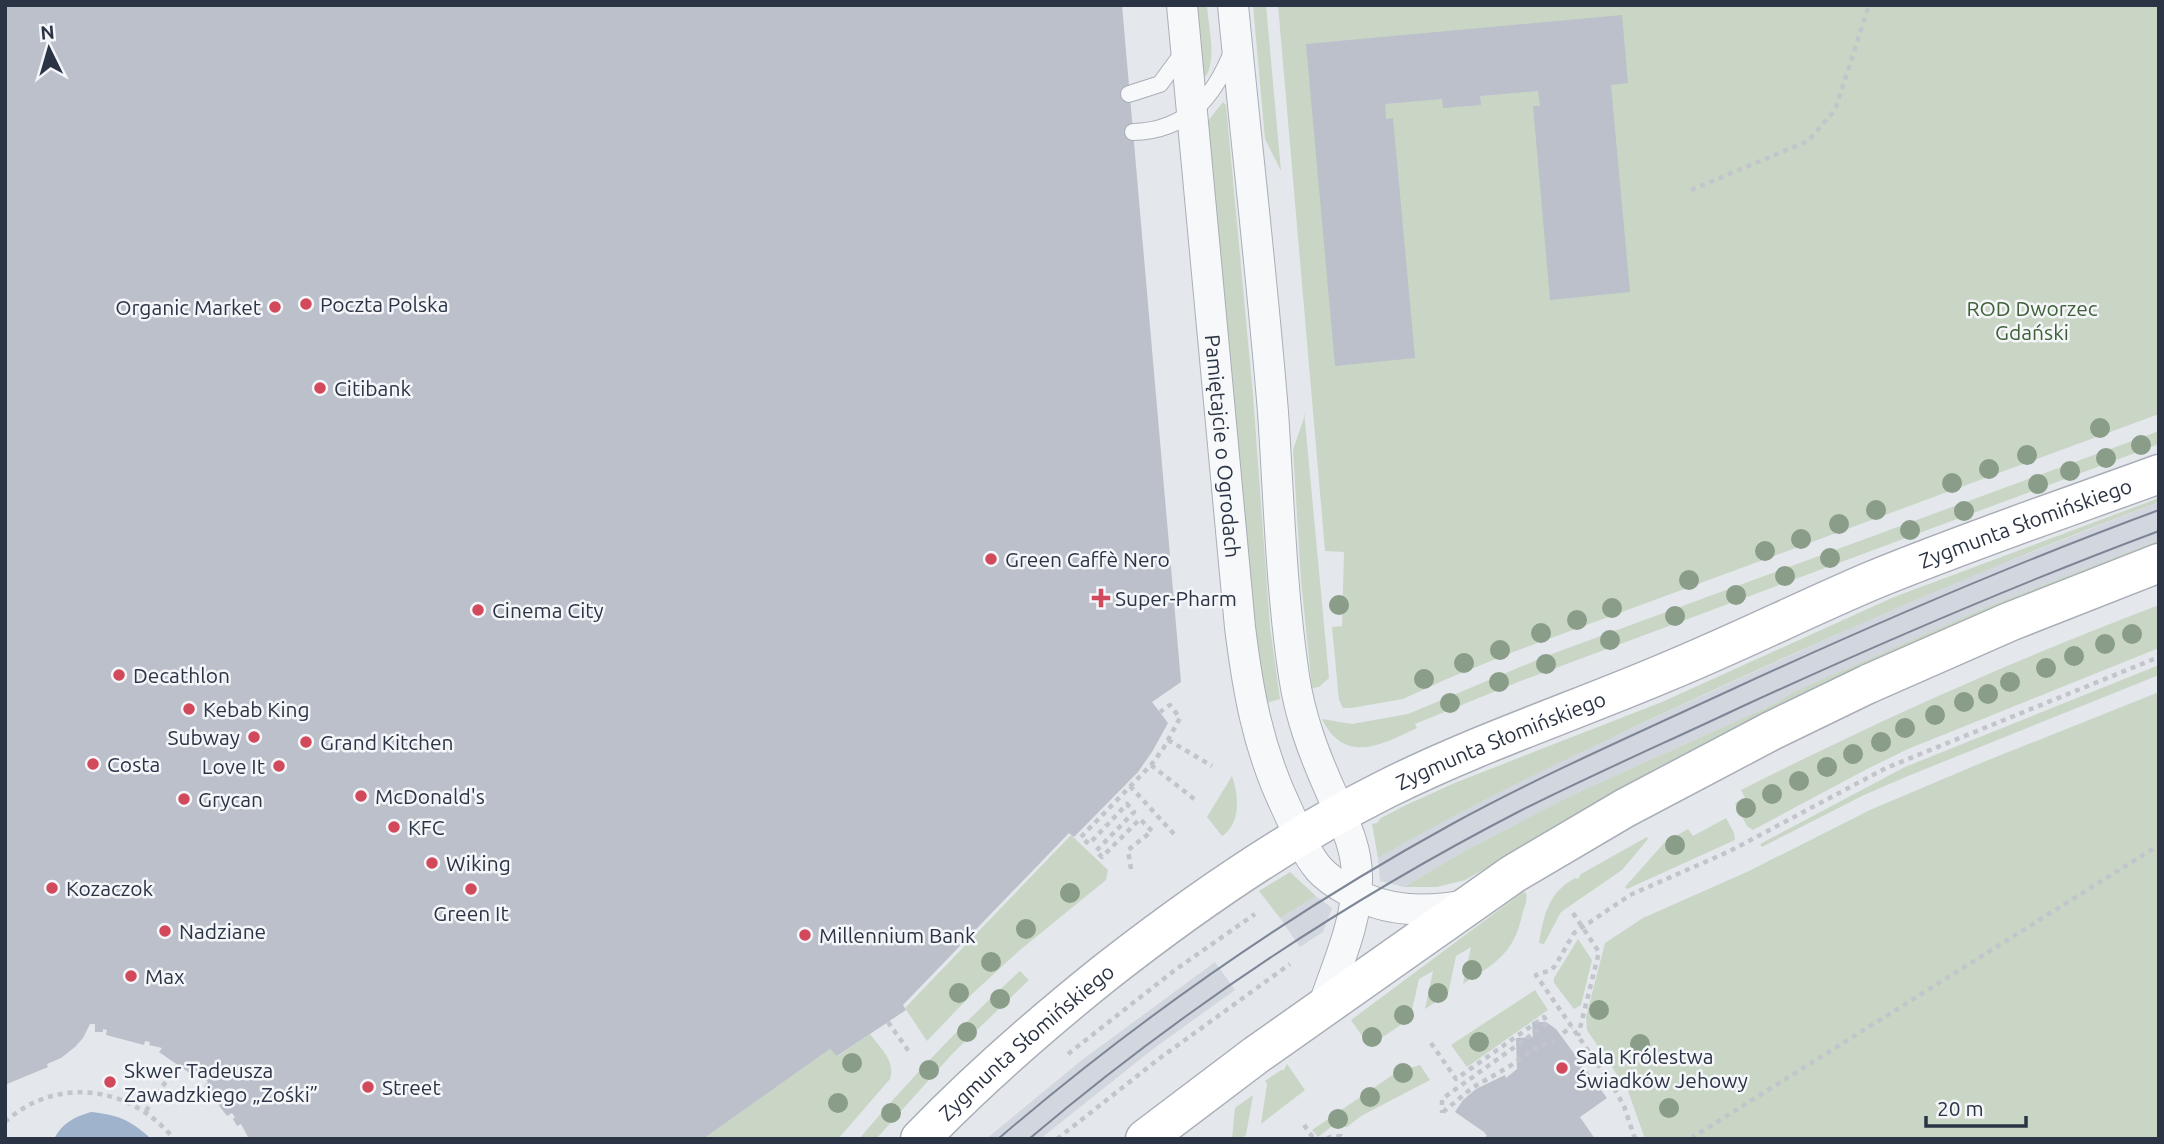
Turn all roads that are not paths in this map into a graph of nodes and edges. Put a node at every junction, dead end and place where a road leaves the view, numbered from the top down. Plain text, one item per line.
1 (1182, 5) edge
2 (1233, 5) edge
3 (1236, 42) junction
4 (1186, 48) junction
5 (1129, 94) dead end
6 (1192, 113) junction
7 (1133, 132) dead end
8 (2159, 474) edge
9 (2159, 563) edge
10 (1340, 813) junction
11 (1299, 836) junction
12 (1357, 895) junction
13 (1469, 905) junction
14 (1322, 1010) junction
15 (920, 1139) edge
16 (1145, 1139) edge

1 - 4 street, Pamiętajcie o Ogrodach
2 - 3 street
3 - 6 lane
3 - 10 street
4 - 5 lane
4 - 6 street, Pamiętajcie o Ogrodach
6 - 7 lane
6 - 11 street, Pamiętajcie o Ogrodach
8 - 10 main road, Zygmunta Słomińskiego
9 - 13 main road
10 - 11 main road, Zygmunta Słomińskiego
10 - 12 street
11 - 12 street, Pamiętajcie o Ogrodach
11 - 15 main road, Zygmunta Słomińskiego
12 - 13 street, Pamiętajcie o Ogrodach
12 - 14 street
13 - 14 main road
14 - 16 main road

